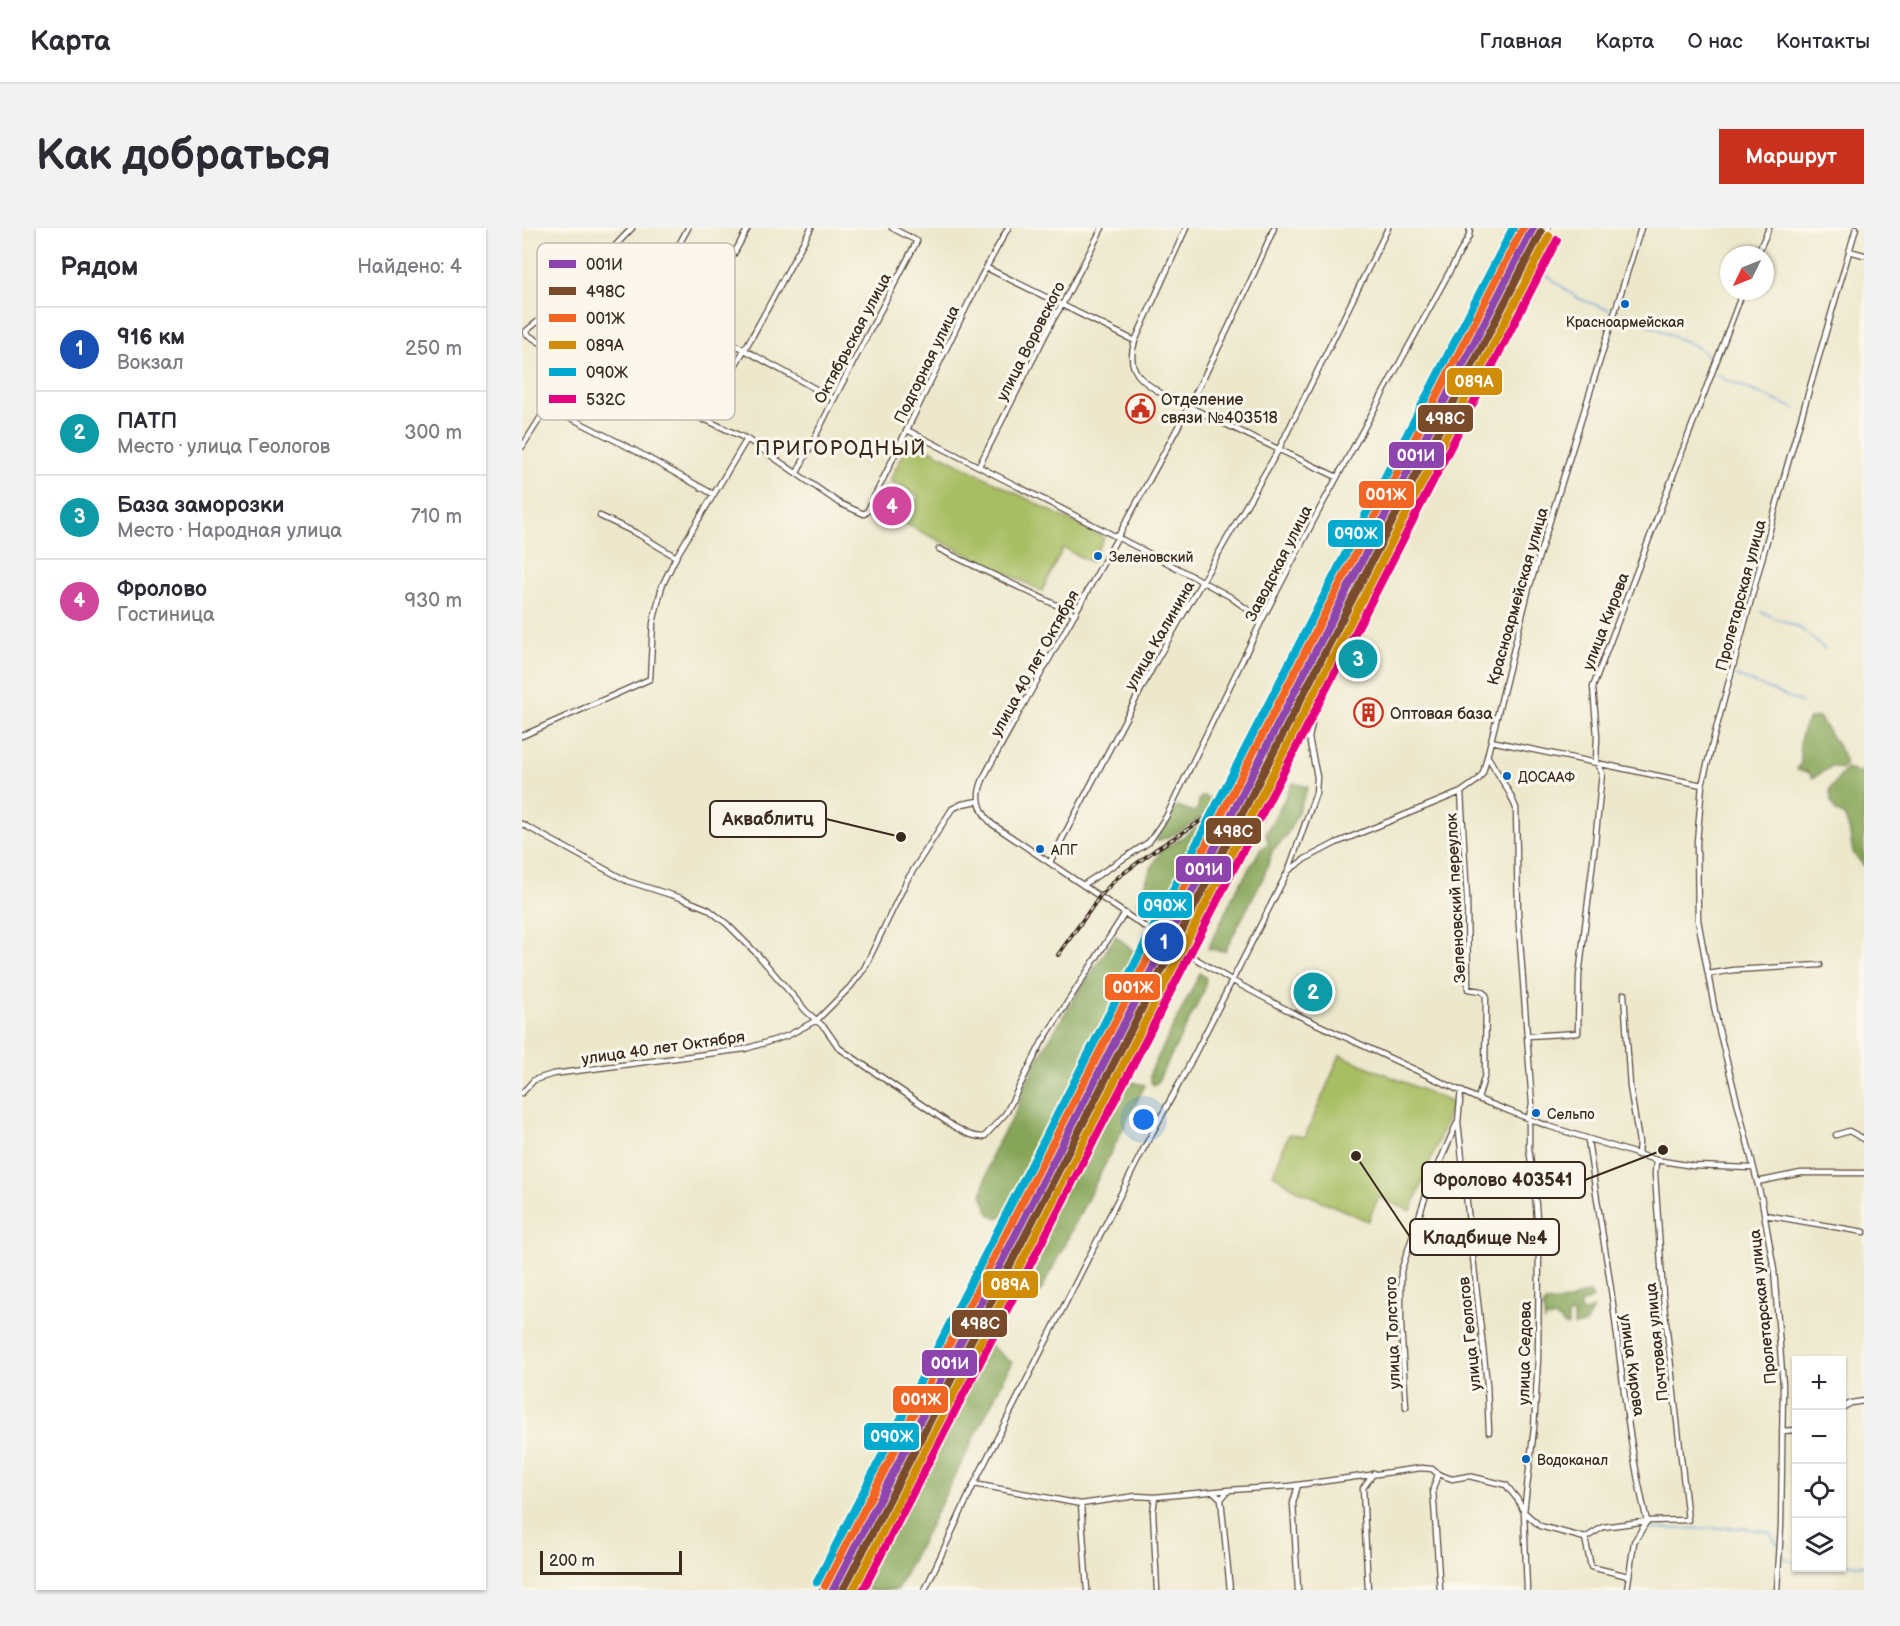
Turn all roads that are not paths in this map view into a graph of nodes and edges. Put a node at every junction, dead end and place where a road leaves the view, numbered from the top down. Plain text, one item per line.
1 (632, 228) edge
2 (688, 228) edge
3 (748, 228) edge
4 (811, 228) edge
5 (892, 228) edge
6 (1008, 228) edge
7 (1101, 228) edge
8 (1186, 228) edge
9 (1274, 228) edge
10 (1388, 228) edge
11 (1470, 228) edge
12 (1548, 228) edge
13 (1641, 228) edge
14 (1768, 228) edge
15 (1856, 228) edge
16 (618, 243) edge
17 (680, 243) edge
18 (1761, 246) edge
19 (1849, 251) junction
20 (735, 252) edge
21 (1864, 255) edge
22 (987, 268) junction
23 (1740, 300) edge
24 (1062, 306) junction
25 (537, 322) edge
26 (524, 332) edge
27 (537, 340) edge
28 (1135, 340) junction
29 (735, 344) edge
30 (744, 349) junction
31 (735, 365) edge
32 (834, 399) junction
33 (1189, 406) junction
34 (539, 420) edge
35 (575, 420) edge
36 (704, 420) edge
37 (907, 430) junction
38 (747, 440) junction
39 (522, 447) edge
40 (1279, 449) junction
41 (979, 466) junction
42 (797, 473) junction
43 (1337, 477) junction
44 (713, 494) junction
45 (600, 516) dead end
46 (1117, 538) junction
47 (939, 549) dead end
48 (676, 557) junction
49 (1203, 582) junction
50 (1075, 614) junction
51 (1262, 620) junction
52 (522, 736) edge
53 (1491, 741) junction
54 (1488, 757) junction
55 (1596, 762) junction
56 (1702, 785) junction
57 (1461, 792) junction
58 (978, 801) junction
59 (522, 824) edge
60 (1050, 862) junction
61 (1288, 871) junction
62 (1083, 885) junction
63 (1125, 913) junction
64 (1820, 965) dead end
65 (1708, 974) junction
66 (1231, 980) junction
67 (1624, 994) dead end
68 (817, 1020) junction
69 (1528, 1036) junction
70 (1461, 1090) junction
71 (522, 1093) edge
72 (1478, 1099) junction
73 (1529, 1117) junction
74 (1458, 1122) junction
75 (1836, 1135) dead end
76 (1864, 1139) edge
77 (1588, 1140) junction
78 (1638, 1155) junction
79 (1656, 1160) junction
80 (1752, 1168) junction
81 (1864, 1173) edge
82 (1756, 1182) junction
83 (1765, 1215) junction
84 (1864, 1232) edge
85 (1864, 1401) edge
86 (1846, 1406) edge
87 (1406, 1407) dead end
88 (1792, 1430) edge
89 (1782, 1431) junction
90 (1489, 1432) dead end
91 (1374, 1473) junction
92 (1438, 1474) junction
93 (1353, 1476) junction
94 (974, 1485) junction
95 (1298, 1485) junction
96 (1363, 1488) junction
97 (1229, 1490) junction
98 (1214, 1492) junction
99 (1155, 1497) junction
100 (1525, 1497) junction
101 (1221, 1500) junction
102 (1518, 1500) junction
103 (1081, 1504) junction
104 (1524, 1512) junction
105 (1647, 1521) junction
106 (1585, 1538) junction
107 (1628, 1576) junction
108 (925, 1590) edge
109 (1087, 1590) edge
110 (1157, 1590) edge
111 (1230, 1590) edge
112 (1298, 1590) edge
113 (1368, 1590) edge
114 (1440, 1590) edge
115 (1527, 1590) edge
116 (1627, 1590) edge
117 (1777, 1590) edge

1 - 16 street
2 - 17 street
3 - 20 street
4 - 30 street
5 - 32 street, Октябрьская улица
6 - 22 street, Подгорная улица
7 - 24 street, улица Воровского
8 - 28 street
9 - 33 street, улица 40 лет Октября
10 - 40 street, улица Калинина
11 - 43 street, Заводская улица
12 - 61 street
13 - 53 street, Красноармейская улица
14 - 18 street
15 - 19 street, Пролетарская улица
19 - 21 street
19 - 56 street, Пролетарская улица
22 - 24 street
22 - 37 street, Подгорная улица
23 - 55 street, улица Кирова
24 - 28 street
24 - 41 street, улица Воровского
25 - 26 street
26 - 27 street
28 - 33 street
29 - 30 street
30 - 31 street
30 - 32 street
32 - 42 street, Октябрьская улица
33 - 40 street
33 - 46 street, улица 40 лет Октября
34 - 39 street
35 - 44 street
36 - 38 street
37 - 41 street
37 - 42 street, Подгорная улица
38 - 42 street
38 - 44 street
40 - 43 street
40 - 49 street, улица Калинина
41 - 46 street
43 - 51 street, Заводская улица
44 - 48 street
45 - 48 street
46 - 49 street
46 - 50 street, улица 40 лет Октября
47 - 50 street
48 - 52 street
49 - 51 street
49 - 60 street, улица Калинина
50 - 58 street, улица 40 лет Октября
51 - 62 street, Заводская улица
53 - 54 street, Красноармейская улица
53 - 55 street
54 - 57 street, Зеленовский переулок
54 - 69 street
55 - 56 street
55 - 69 street, улица Кирова
56 - 65 street, Пролетарская улица
57 - 61 street, Зеленовский переулок
57 - 72 street, Зеленовский переулок
58 - 60 street
58 - 68 street, улица 40 лет Октября
59 - 68 street
60 - 62 street
61 - 66 street, Зеленовский переулок
62 - 63 street
63 - 66 street
63 - 68 street
64 - 65 street
65 - 80 street, Пролетарская улица
66 - 70 street
66 - 94 street, Зеленовский переулок
67 - 78 street
68 - 71 street, улица 40 лет Октября
69 - 73 street
70 - 72 street
70 - 74 street, улица Геологов
72 - 73 street
73 - 77 street
73 - 100 street, улица Седова
74 - 87 street, улица Толстого
74 - 90 street, улица Геологов
75 - 76 street
77 - 78 street
77 - 105 street, улица Кирова
78 - 79 street
79 - 80 street
79 - 105 street, Почтовая улица
80 - 82 street, Пролетарская улица
81 - 82 street
82 - 83 street, Пролетарская улица
83 - 84 street
83 - 89 street, Пролетарская улица
85 - 86 street
88 - 89 street
89 - 117 street, Пролетарская улица
91 - 92 street
91 - 93 street
91 - 96 street
92 - 102 street
92 - 114 street
93 - 95 street
93 - 96 street
94 - 103 street
94 - 108 street, Зеленовский переулок
95 - 97 street
95 - 112 street
96 - 113 street
97 - 98 street
97 - 101 street
98 - 99 street
98 - 101 street
99 - 103 street
99 - 110 street
100 - 102 street
100 - 104 street, улица Седова
101 - 111 street
102 - 104 street
103 - 109 street
104 - 106 street
104 - 115 street, улица Седова
105 - 106 street
105 - 107 street
106 - 107 street
107 - 116 street

